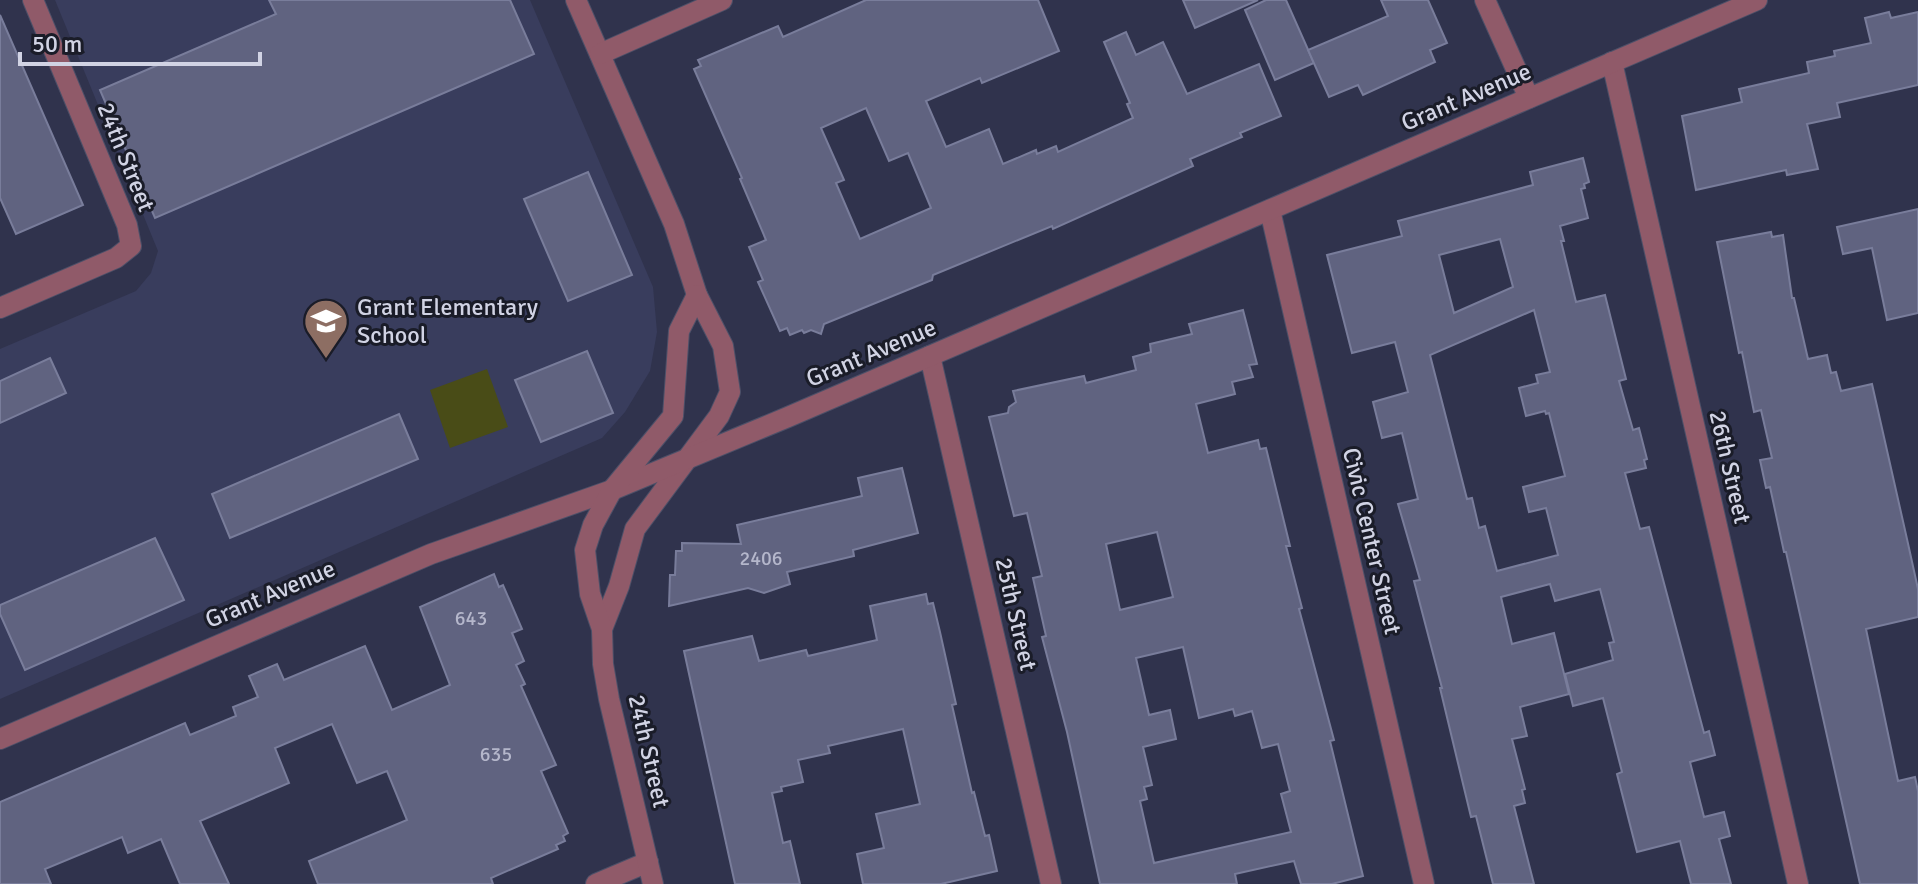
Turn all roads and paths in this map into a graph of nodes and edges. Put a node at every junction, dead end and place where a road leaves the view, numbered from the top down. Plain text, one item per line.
1 (33, 0) edge
2 (576, 0) edge
3 (722, 0) edge
4 (1485, 0) edge
5 (1757, 0) edge
6 (600, 54) junction
7 (1612, 62) junction
8 (1529, 98) junction
9 (1270, 210) junction
10 (697, 295) junction
11 (0, 308) edge
12 (930, 356) junction
13 (689, 459) junction
14 (612, 490) junction
15 (602, 629) junction
16 (0, 739) edge
17 (648, 862) junction
18 (596, 884) edge
19 (653, 884) edge
20 (1051, 884) edge
21 (1424, 884) edge
22 (1798, 884) edge

1 - 11 street, 24th Street
2 - 6 street
3 - 6 street
4 - 8 street
5 - 7 street, Grant Avenue
6 - 10 street
7 - 8 street, Grant Avenue
7 - 22 street, 26th Street
8 - 9 street, Grant Avenue
9 - 12 street, Grant Avenue
9 - 21 street, Civic Center Street
10 - 13 street
10 - 14 street
12 - 13 street, Grant Avenue
12 - 20 street, 25th Street
13 - 14 street, Grant Avenue
13 - 15 street, 24th Street
14 - 15 street, 24th Street
14 - 16 street, Grant Avenue
15 - 17 street, 24th Street
17 - 18 street
17 - 19 street, 24th Street

